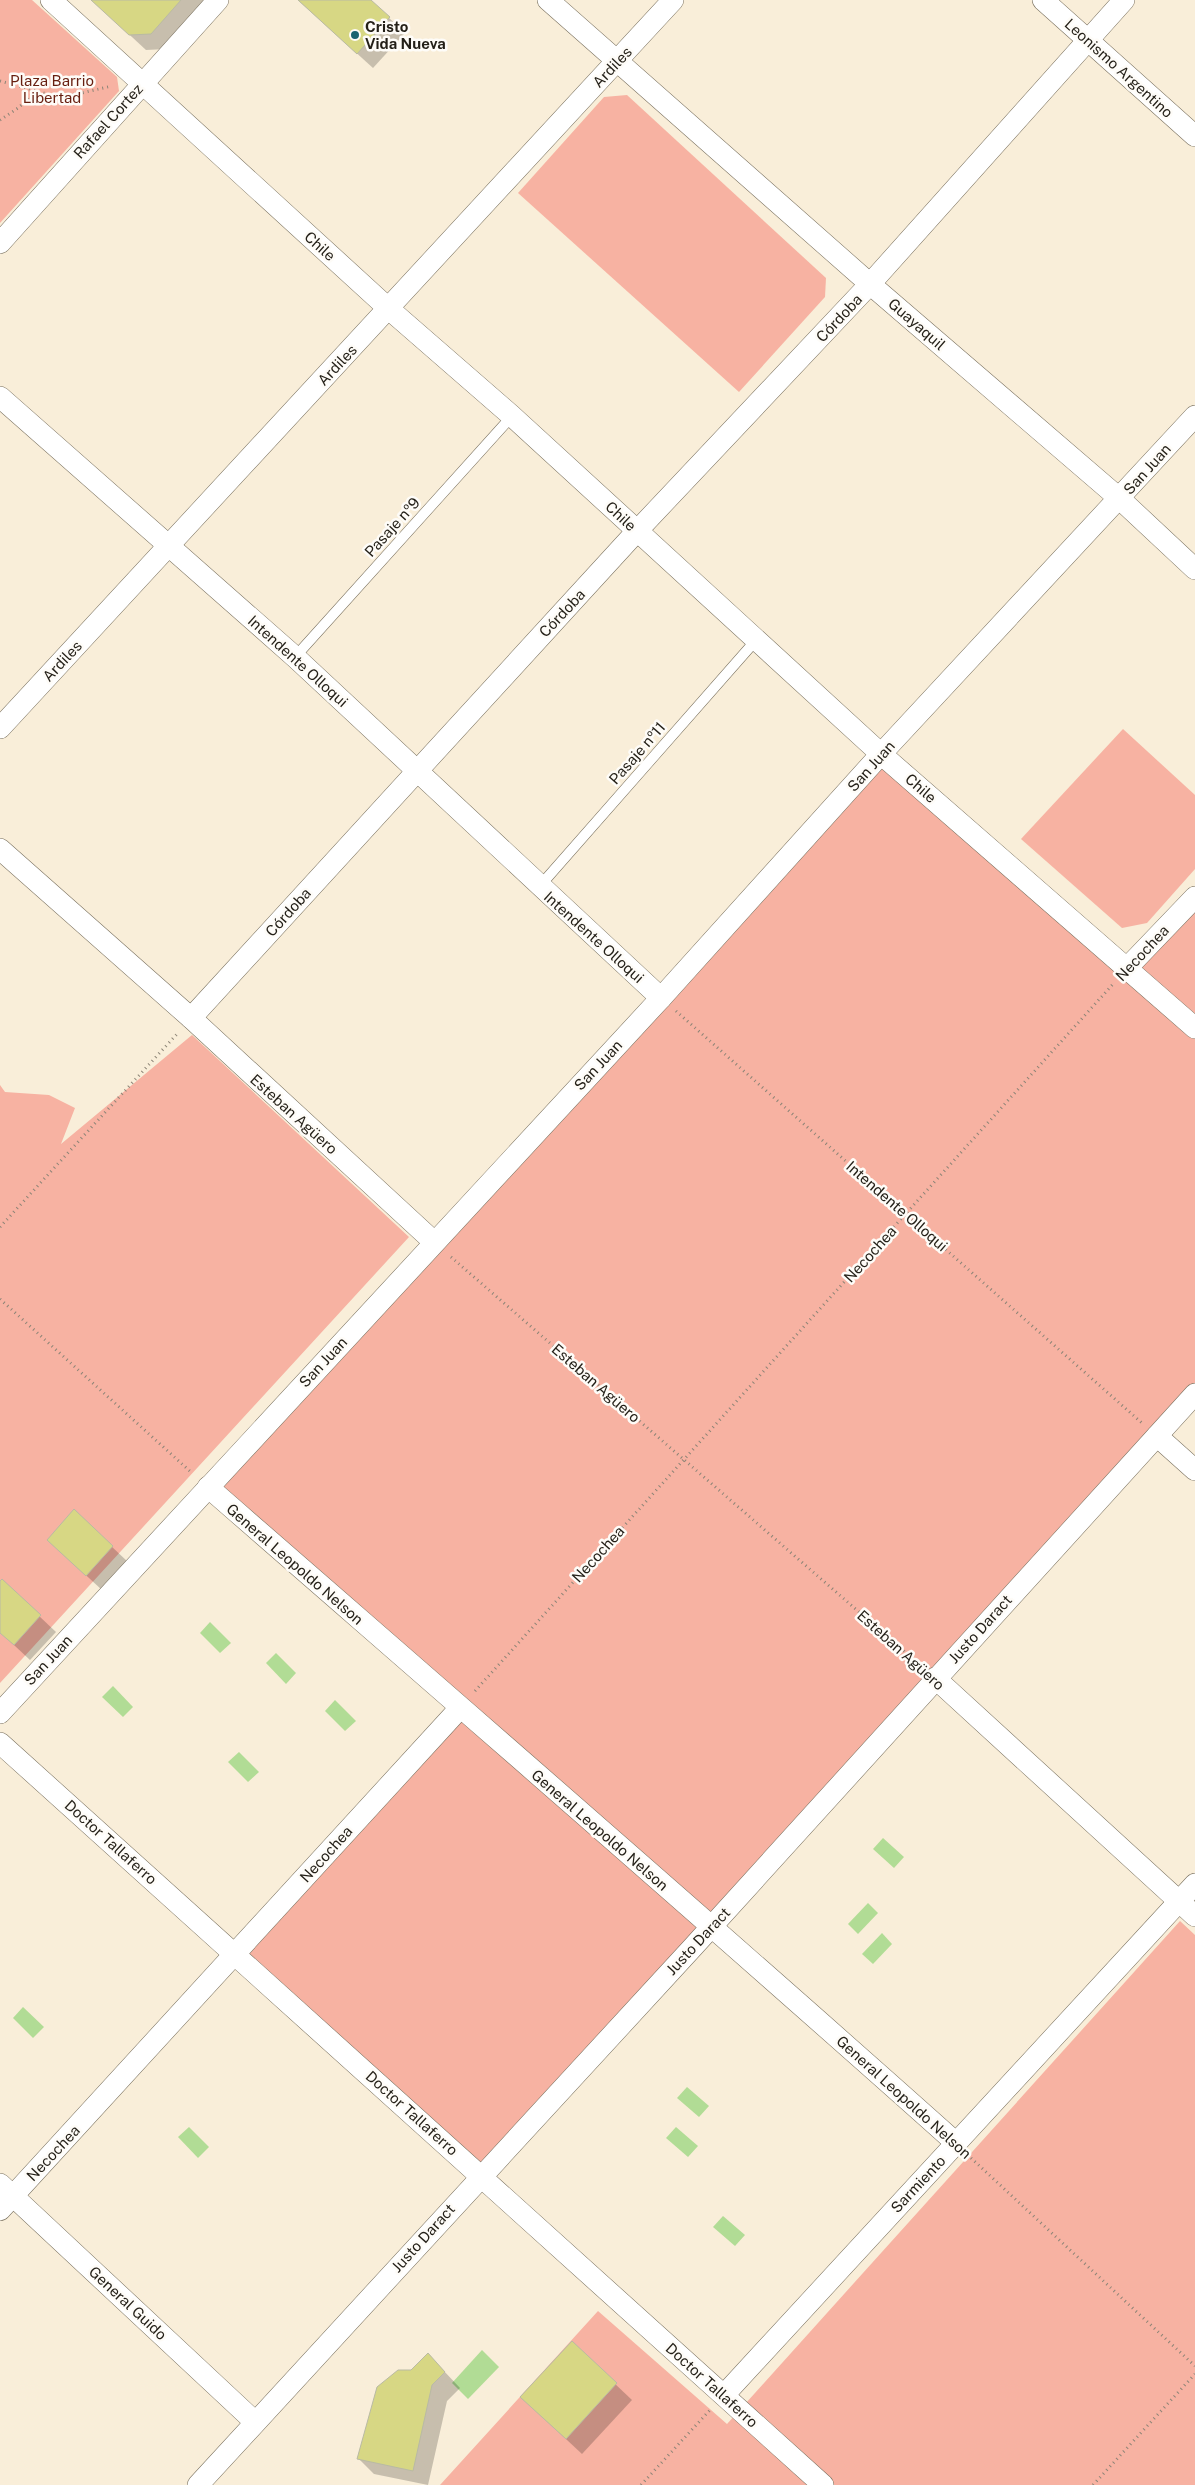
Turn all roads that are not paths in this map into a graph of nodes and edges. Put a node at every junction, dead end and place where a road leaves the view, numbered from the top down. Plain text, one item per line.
1 (51, 0) edge
2 (218, 0) edge
3 (548, 0) edge
4 (672, 0) edge
5 (1043, 0) edge
6 (1124, 0) edge
7 (1087, 40) junction
8 (617, 61) junction
9 (142, 84) junction
10 (1195, 136) edge
11 (0, 243) edge
12 (870, 284) junction
13 (389, 309) junction
14 (0, 397) edge
15 (512, 416) junction
16 (1195, 416) edge
17 (1120, 499) junction
18 (637, 531) junction
19 (168, 547) junction
20 (1195, 569) edge
21 (757, 639) junction
22 (295, 657) junction
23 (0, 728) edge
24 (881, 754) junction
25 (417, 771) junction
26 (0, 849) edge
27 (539, 887) junction
28 (1195, 897) edge
29 (1127, 968) junction
30 (661, 998) junction
31 (191, 1018) junction
32 (1195, 1028) edge
33 (434, 1242) junction
34 (1195, 1394) edge
35 (1157, 1436) junction
36 (1195, 1470) edge
37 (208, 1487) junction
38 (935, 1678) junction
39 (460, 1708) junction
40 (0, 1713) edge
41 (0, 1742) edge
42 (1195, 1884) edge
43 (1179, 1902) junction
44 (1195, 1916) edge
45 (711, 1926) junction
46 (236, 1953) junction
47 (956, 2144) junction
48 (481, 2175) junction
49 (4, 2197) edge
50 (724, 2395) junction
51 (255, 2422) junction
52 (198, 2485) edge
53 (823, 2485) edge

1 - 9 street, Chile
2 - 9 street, Rafael Cortez
3 - 8 street, Guayaquil
4 - 8 street, Ardiles
5 - 7 street, Leonismo Argentino
6 - 7 street, Córdoba
7 - 10 street, Leonismo Argentino
7 - 12 street, Córdoba
8 - 12 street, Guayaquil
8 - 13 street, Ardiles
9 - 11 street, Rafael Cortez
9 - 13 street, Chile
12 - 17 street, Guayaquil
12 - 18 street, Córdoba
13 - 15 street, Chile
13 - 19 street, Ardiles
14 - 19 street, Intendente Olloqui
15 - 18 street, Chile
15 - 22 lane, Pasaje nº9
16 - 17 street, San Juan
17 - 20 street, Guayaquil
17 - 24 street, San Juan
18 - 21 street, Chile
18 - 25 street, Córdoba
19 - 22 street, Intendente Olloqui
19 - 23 street, Ardiles
21 - 24 street, Chile
21 - 27 lane, Pasaje nº11
22 - 25 street, Intendente Olloqui
24 - 29 street, Chile
24 - 30 street, San Juan
25 - 27 street, Intendente Olloqui
25 - 31 street, Córdoba
26 - 31 street, Esteban Agüero
27 - 30 street, Intendente Olloqui
28 - 29 street, Necochea
29 - 32 street, Chile
30 - 33 street, San Juan
31 - 33 street, Esteban Agüero
33 - 37 street, San Juan
34 - 35 street, Justo Daract
35 - 36 street
35 - 38 street, Justo Daract
37 - 39 street, General Leopoldo Nelson
37 - 40 street, San Juan
38 - 43 street, Esteban Agüero
38 - 45 street, Justo Daract
39 - 45 street, General Leopoldo Nelson
39 - 46 street, Necochea
41 - 46 street, Doctor Tallaferro
42 - 43 street, Sarmiento
43 - 44 street, Esteban Agüero
43 - 47 street, Sarmiento
45 - 47 street, General Leopoldo Nelson
45 - 48 street, Justo Daract
46 - 48 street, Doctor Tallaferro
46 - 49 street, Necochea
47 - 50 street, Sarmiento
48 - 50 street, Doctor Tallaferro
48 - 51 street, Justo Daract
49 - 51 street, General Guido
50 - 53 street, Doctor Tallaferro
51 - 52 street, Justo Daract

